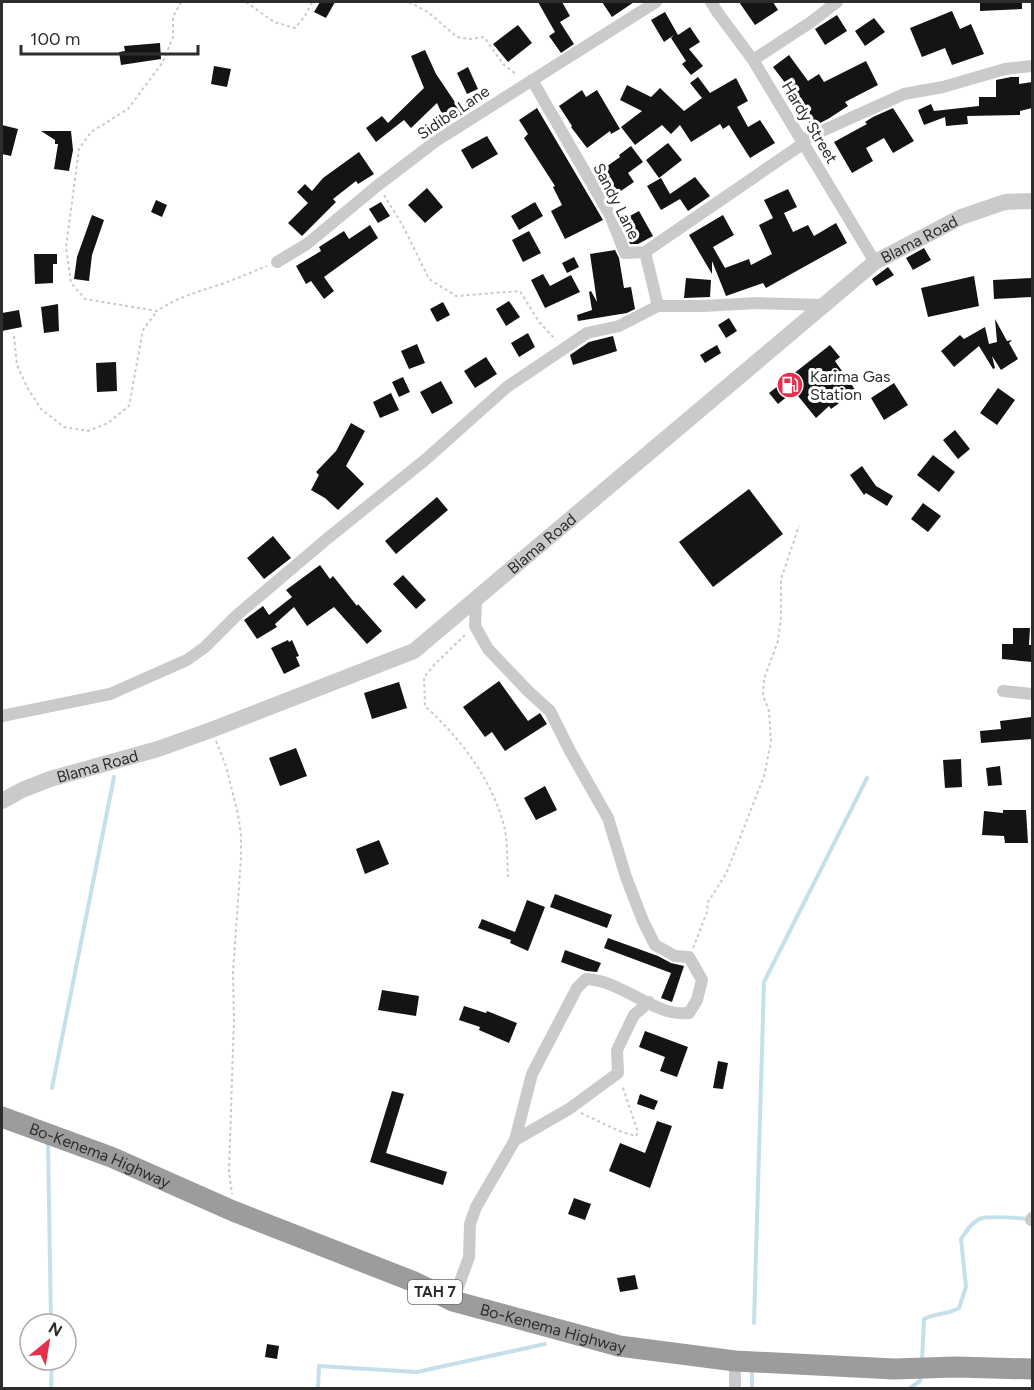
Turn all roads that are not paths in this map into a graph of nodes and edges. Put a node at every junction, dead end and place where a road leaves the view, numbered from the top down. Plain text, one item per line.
1 (657, 2) edge
2 (711, 2) edge
3 (837, 2) edge
4 (753, 60) junction
5 (1032, 66) edge
6 (532, 80) junction
7 (803, 142) junction
8 (1032, 201) edge
9 (645, 252) junction
10 (277, 262) road end
11 (875, 262) junction
12 (823, 305) junction
13 (658, 306) junction
14 (476, 599) junction
15 (1003, 691) dead end
16 (1032, 694) edge
17 (2, 716) edge
18 (2, 801) edge
19 (648, 1002) junction
20 (2, 1116) edge
21 (515, 1140) junction
22 (453, 1301) junction
23 (735, 1360) junction
24 (1032, 1369) edge
25 (735, 1389) edge

1 - 6 street, Sidibe Lane
2 - 4 street, Hardy Street
3 - 4 street
4 - 7 street, Hardy Street
5 - 7 street
6 - 9 street, Sandy Lane
6 - 10 street, Sidibe Lane
7 - 9 street
7 - 11 street, Hardy Street
8 - 11 street, Blama Road
9 - 13 street, Sandy Lane
11 - 12 street, Blama Road
12 - 13 street
12 - 14 street, Blama Road
13 - 17 street
14 - 18 street, Blama Road
14 - 19 street
15 - 16 street
19 - 21 street
19 - 21 street
20 - 22 highway, Bo-Kenema Highway / TAH 7
21 - 22 street
22 - 23 highway, Bo-Kenema Highway / TAH 7
23 - 24 highway, Bo-Kenema Highway / TAH 7
23 - 25 street

